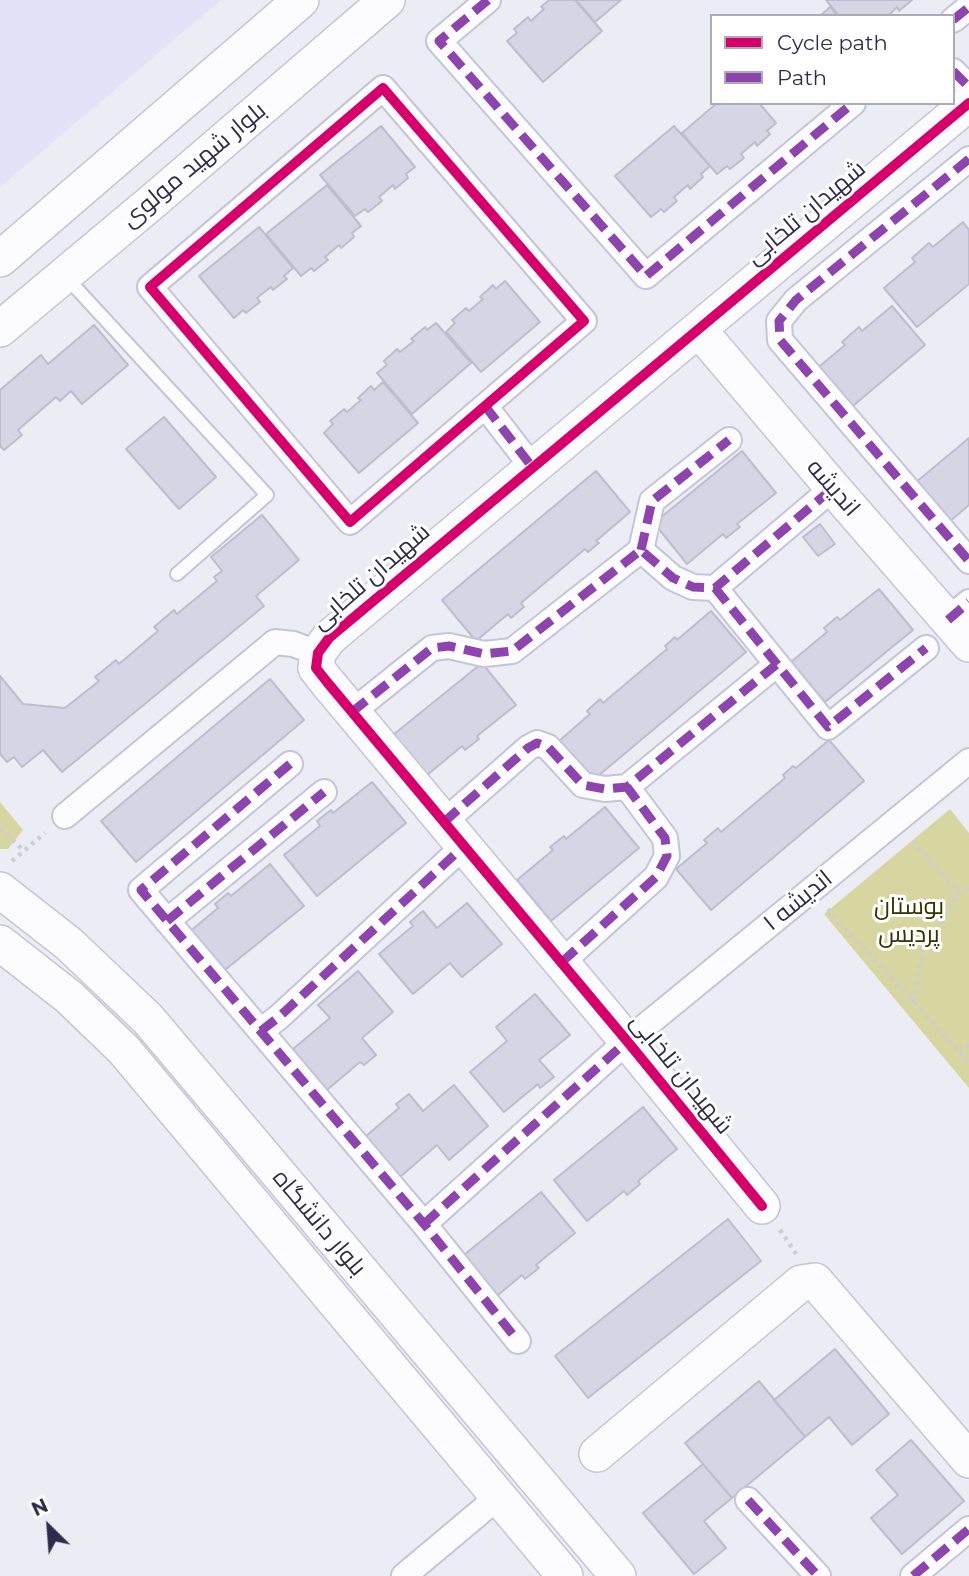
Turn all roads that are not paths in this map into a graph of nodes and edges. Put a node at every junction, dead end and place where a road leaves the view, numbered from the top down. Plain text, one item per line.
1 (301, 0) edge
2 (387, 0) edge
3 (488, 0) edge
4 (969, 6) edge
5 (955, 18) edge
6 (955, 73) edge
7 (969, 87) edge
8 (969, 103) edge
9 (851, 105) edge
10 (969, 159) edge
11 (0, 259) edge
12 (64, 275) junction
13 (0, 329) edge
14 (699, 330) junction
15 (485, 406) junction
16 (729, 440) dead end
17 (533, 468) junction
18 (833, 488) junction
19 (641, 550) junction
20 (969, 561) edge
21 (177, 574) dead end
22 (715, 588) junction
23 (962, 622) edge
24 (926, 648) dead end
25 (318, 653) junction
26 (777, 664) junction
27 (352, 712) junction
28 (969, 761) edge
29 (290, 764) dead end
30 (627, 787) junction
31 (324, 792) dead end
32 (65, 816) road end
33 (454, 834) junction
34 (4, 877) edge
35 (167, 921) junction
36 (0, 943) edge
37 (562, 962) junction
38 (261, 1031) junction
39 (627, 1041) junction
40 (762, 1206) road end
41 (424, 1224) junction
42 (518, 1341) dead end
43 (597, 1454) dead end
44 (969, 1460) edge
45 (498, 1497) junction
46 (748, 1500) dead end
47 (969, 1530) edge
48 (404, 1576) edge
49 (565, 1576) edge
50 (618, 1576) edge
51 (818, 1576) edge
52 (913, 1576) edge

1 - 11 main road
2 - 12 main road, بلوار شهید مولوی
3 - 9 street
4 - 5 street
6 - 7 street
8 - 14 main road, شهیدان تلخابی
10 - 20 street
12 - 13 main road, بلوار شهید مولوی
12 - 21 lane
14 - 17 main road, شهیدان تلخابی
14 - 18 main road, انديشه
15 - 15 street
15 - 17 street
16 - 19 street
17 - 25 main road, شهیدان تلخابی
18 - 22 street
18 - 23 main road, انديشه
19 - 22 street
19 - 27 street
22 - 26 street
24 - 26 street
25 - 27 main road, شهیدان تلخابی
25 - 32 street
26 - 30 street
27 - 33 main road, شهیدان تلخابی
28 - 39 street, اندیشه ۱
29 - 35 street
30 - 33 street
30 - 37 street
31 - 35 street
33 - 37 main road, شهیدان تلخابی
33 - 38 street
34 - 50 main road, بلوار دانشگاه
35 - 38 street
36 - 45 main road, بلوار دانشگاه
37 - 39 main road, شهیدان تلخابی
38 - 41 street
39 - 40 main road, شهیدان تلخابی
39 - 41 street, اندیشه ۱
41 - 42 street
43 - 44 main road
45 - 48 street
45 - 49 main road, بلوار دانشگاه
46 - 51 street
47 - 52 street

